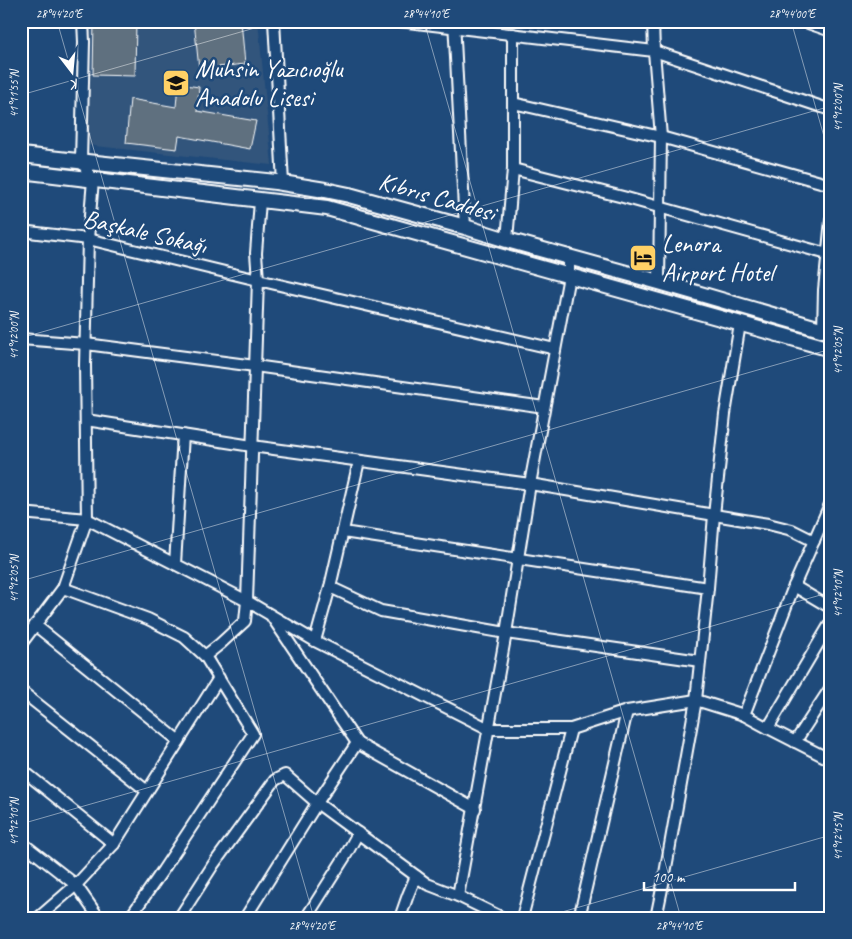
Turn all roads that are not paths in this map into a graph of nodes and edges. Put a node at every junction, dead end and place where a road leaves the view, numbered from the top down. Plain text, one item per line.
1 (83, 21) edge
2 (274, 21) edge
3 (399, 21) edge
4 (653, 21) edge
5 (802, 21) edge
6 (454, 24) edge
7 (831, 31) edge
8 (513, 34) junction
9 (654, 51) junction
10 (513, 103) junction
11 (831, 110) edge
12 (661, 137) junction
13 (21, 155) edge
14 (81, 161) junction
15 (513, 169) junction
16 (21, 171) edge
17 (93, 180) junction
18 (283, 183) junction
19 (831, 185) edge
20 (260, 201) junction
21 (659, 207) junction
22 (831, 220) edge
23 (465, 227) junction
24 (21, 231) edge
25 (88, 240) junction
26 (507, 240) junction
27 (829, 254) edge
28 (569, 258) junction
29 (569, 276) junction
30 (258, 280) junction
31 (659, 282) junction
32 (740, 324) junction
33 (827, 331) edge
34 (21, 339) edge
35 (86, 344) junction
36 (555, 349) junction
37 (831, 349) edge
38 (255, 366) junction
39 (544, 408) junction
40 (86, 420) junction
41 (183, 435) junction
42 (252, 446) junction
43 (359, 460) junction
44 (530, 484) junction
45 (831, 502) edge
46 (21, 513) edge
47 (714, 515) junction
48 (87, 519) junction
49 (343, 532) junction
50 (814, 541) junction
51 (518, 559) junction
52 (175, 564) junction
53 (794, 586) junction
54 (330, 587) junction
55 (62, 588) junction
56 (708, 588) junction
57 (246, 601) junction
58 (831, 608) edge
59 (270, 615) junction
60 (831, 622) edge
61 (35, 625) junction
62 (506, 633) junction
63 (315, 641) junction
64 (21, 644) edge
65 (205, 656) junction
66 (700, 661) junction
67 (219, 678) junction
68 (831, 688) edge
69 (21, 691) edge
70 (696, 700) junction
71 (627, 711) junction
72 (744, 715) junction
73 (768, 728) junction
74 (489, 729) junction
75 (570, 729) junction
76 (179, 741) junction
77 (795, 742) junction
78 (357, 743) junction
79 (831, 760) edge
80 (21, 769) edge
81 (147, 791) junction
82 (317, 803) junction
83 (474, 809) junction
84 (358, 833) junction
85 (114, 844) junction
86 (24, 848) edge
87 (416, 876) junction
88 (76, 885) junction
89 (458, 896) junction
90 (38, 918) edge
91 (99, 918) edge
92 (128, 918) edge
93 (179, 918) edge
94 (246, 918) edge
95 (306, 918) edge
96 (400, 918) edge
97 (503, 918) edge
98 (522, 918) edge
99 (579, 918) edge
100 (656, 918) edge

1 - 14 street
2 - 18 street
3 - 6 street
4 - 9 street
5 - 7 street
6 - 8 street
6 - 23 street
8 - 9 street
8 - 10 street
9 - 11 street
9 - 12 street
10 - 12 street
10 - 15 street
12 - 19 street
12 - 21 street
13 - 14 main road, Kıbrıs Caddesi
14 - 17 street
14 - 18 main road, Kıbrıs Caddesi
15 - 21 street
15 - 26 street
16 - 17 main road
17 - 20 main road
17 - 25 street
18 - 23 main road, Kıbrıs Caddesi
20 - 29 main road
20 - 30 street
21 - 27 street
21 - 31 street
22 - 27 street
23 - 26 main road, Kıbrıs Caddesi
24 - 25 street, Başkale Sokağı
25 - 30 street, Başkale Sokağı
25 - 35 street
26 - 28 main road, Kıbrıs Caddesi
27 - 33 street
28 - 29 street
28 - 31 main road, Kıbrıs Caddesi
29 - 32 main road
29 - 36 street
30 - 36 street, Başkale Sokağı
30 - 38 street
31 - 33 main road, Kıbrıs Caddesi
32 - 37 main road
32 - 47 street
34 - 35 street
35 - 38 street
35 - 40 street
36 - 39 street
38 - 39 street
38 - 42 street
39 - 44 street
40 - 41 street
40 - 48 street
41 - 42 street
41 - 52 street
42 - 43 street
42 - 57 street
43 - 44 street
43 - 49 street
44 - 47 street
44 - 51 street
45 - 50 street
46 - 48 street
47 - 50 street
47 - 56 street
48 - 52 street
48 - 55 street
49 - 51 street
49 - 54 street
50 - 53 street
51 - 56 street
51 - 62 street
52 - 57 street
53 - 58 street
53 - 72 street
54 - 62 street
54 - 63 street
55 - 61 street
55 - 65 street
56 - 66 street
57 - 59 street
57 - 65 street
59 - 63 street
59 - 78 street
60 - 73 street
61 - 64 street
61 - 76 street
62 - 66 street
62 - 74 street
63 - 74 street
65 - 67 street
66 - 70 street
67 - 76 street
67 - 92 street
68 - 77 street
69 - 81 street
70 - 71 street
70 - 72 street
70 - 100 street
71 - 75 street
71 - 99 street
72 - 73 street
73 - 77 street
74 - 75 street
74 - 83 street
75 - 98 street
76 - 81 street
77 - 79 street
78 - 82 street
78 - 83 street
80 - 85 street
81 - 85 street
82 - 84 street
82 - 93 street
82 - 94 street
83 - 89 street
84 - 87 street
84 - 95 street
85 - 88 street
86 - 88 street
87 - 89 street
87 - 96 street
88 - 90 street
88 - 91 street
89 - 97 street

